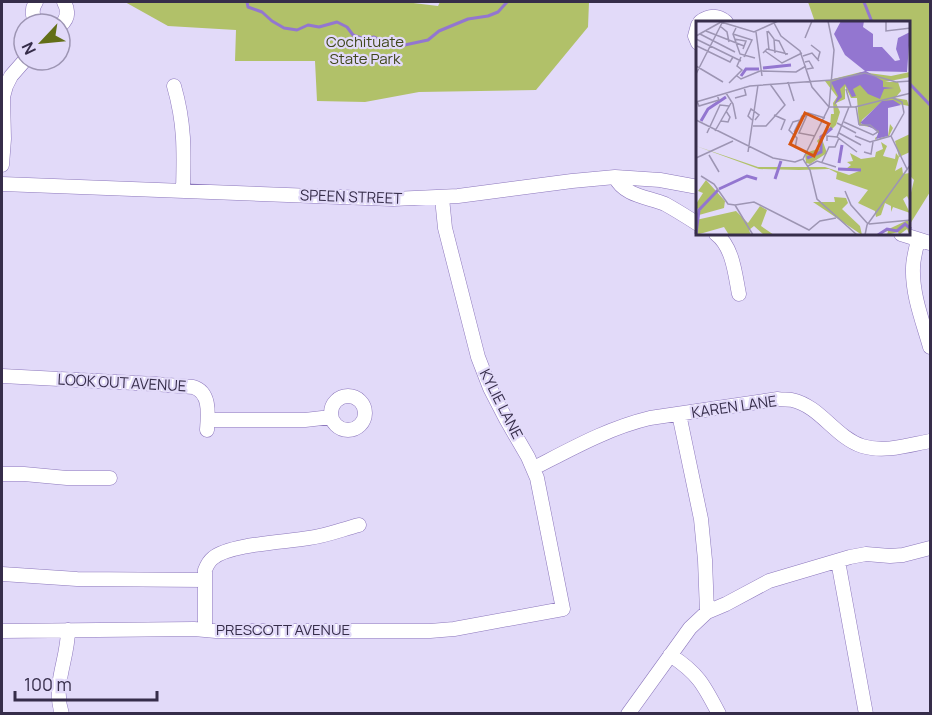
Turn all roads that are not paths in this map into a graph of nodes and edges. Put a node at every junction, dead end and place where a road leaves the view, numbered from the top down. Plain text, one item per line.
1 (702, 21) edge
2 (724, 21) edge
3 (14, 72) edge
4 (174, 86) dead end
5 (2, 165) edge
6 (615, 177) junction
7 (2, 184) edge
8 (696, 187) edge
9 (183, 191) junction
10 (442, 198) junction
11 (696, 223) edge
12 (718, 236) edge
13 (907, 236) edge
14 (924, 242) edge
15 (739, 294) dead end
16 (930, 347) edge
17 (2, 376) edge
18 (679, 414) junction
19 (331, 417) dead end
20 (930, 441) edge
21 (534, 468) junction
22 (2, 474) edge
23 (110, 478) dead end
24 (359, 525) dead end
25 (930, 548) edge
26 (838, 561) junction
27 (2, 574) edge
28 (205, 575) junction
29 (563, 609) joint
30 (706, 612) junction
31 (205, 629) junction
32 (68, 630) junction
33 (2, 631) edge
34 (670, 655) junction
35 (62, 714) edge
36 (628, 714) edge
37 (719, 714) edge
38 (866, 714) edge

1 - 2 street
3 - 5 street
4 - 9 street
6 - 8 street, SPEEN STREET
6 - 10 street, SPEEN STREET
6 - 11 street
7 - 9 street, SPEEN STREET
9 - 10 street, SPEEN STREET
10 - 21 street, KYLIE LANE
12 - 15 street
13 - 14 street
14 - 16 street
17 - 19 street, LOOK OUT AVENUE
18 - 20 street, KAREN LANE
18 - 21 street, KAREN LANE
18 - 30 street
21 - 29 street, KYLIE LANE
22 - 23 street
24 - 28 street
25 - 26 street
26 - 30 street
26 - 38 street
27 - 28 street
28 - 31 street
29 - 31 street, PRESCOTT AVENUE
30 - 34 street
31 - 32 street, PRESCOTT AVENUE
32 - 33 street, PRESCOTT AVENUE
32 - 35 street
34 - 36 street
34 - 37 street

